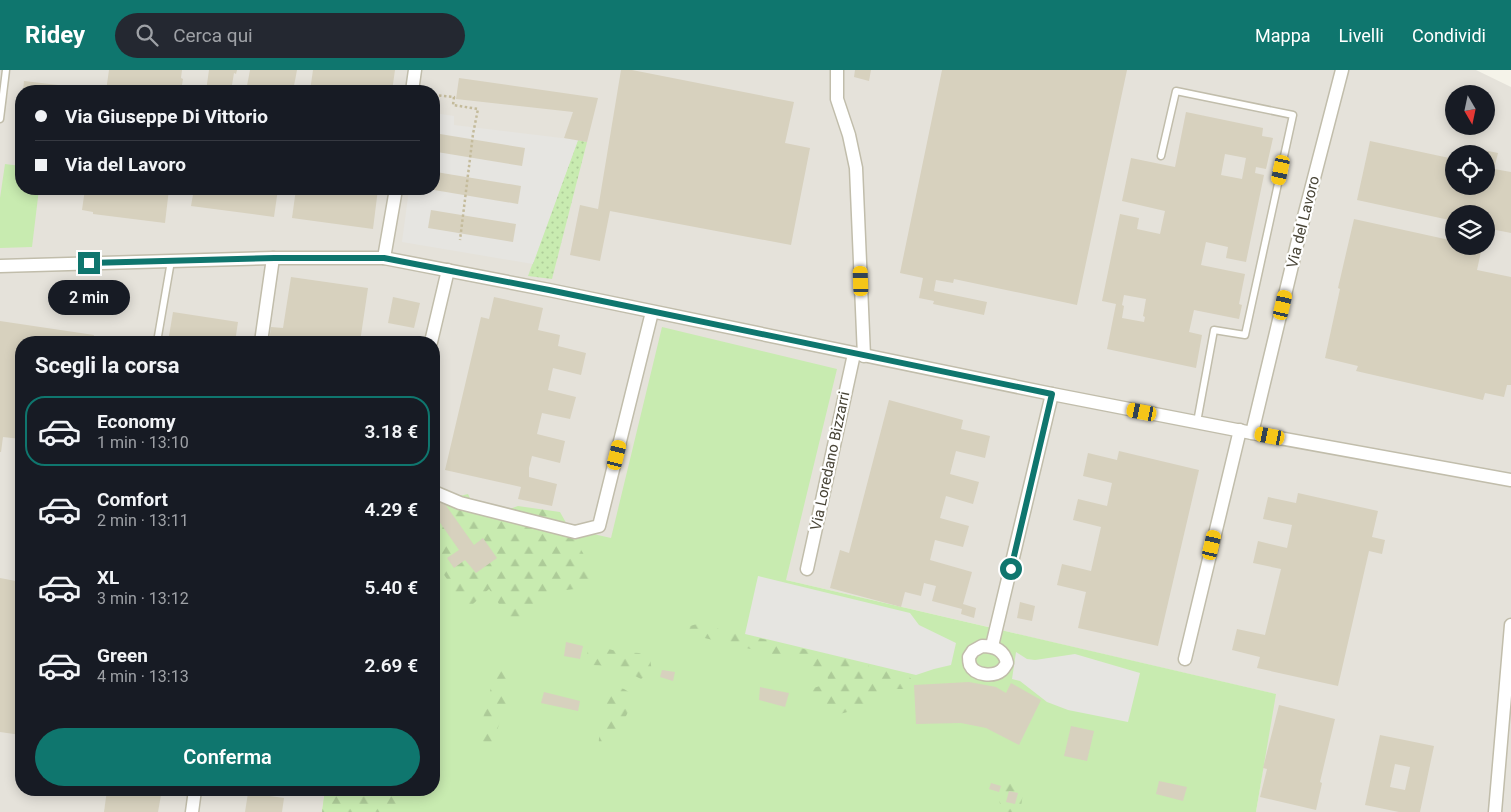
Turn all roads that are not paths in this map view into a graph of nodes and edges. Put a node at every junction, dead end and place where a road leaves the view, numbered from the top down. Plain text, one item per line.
1 (6, 70) edge
2 (416, 70) edge
3 (837, 70) edge
4 (1342, 70) edge
5 (413, 85) edge
6 (0, 120) edge
7 (1161, 156) dead end
8 (395, 195) edge
9 (274, 258) junction
10 (384, 258) junction
11 (171, 260) junction
12 (0, 266) edge
13 (448, 270) junction
14 (652, 312) junction
15 (158, 336) edge
16 (262, 336) edge
17 (432, 336) edge
18 (859, 355) junction
19 (1052, 394) junction
20 (1197, 422) junction
21 (1246, 432) junction
22 (1511, 480) edge
23 (440, 495) edge
24 (807, 569) dead end
25 (1511, 625) edge
26 (992, 646) dead end
27 (1185, 659) dead end
28 (194, 796) edge
29 (192, 812) edge
30 (1495, 812) edge

1 - 6 lane
2 - 5 street
3 - 18 street, Via Loredano Bizzarri
4 - 21 street, Via del Lavoro
7 - 20 lane
8 - 10 street
9 - 10 street
9 - 11 street
9 - 16 street
10 - 13 street
11 - 12 street
11 - 15 lane
13 - 14 street
13 - 17 street
14 - 18 street
14 - 23 street
18 - 19 street
18 - 24 street, Via Loredano Bizzarri
19 - 20 street
19 - 26 street
20 - 21 street
21 - 22 street
21 - 27 street, Via del Lavoro
25 - 30 street
28 - 29 street

